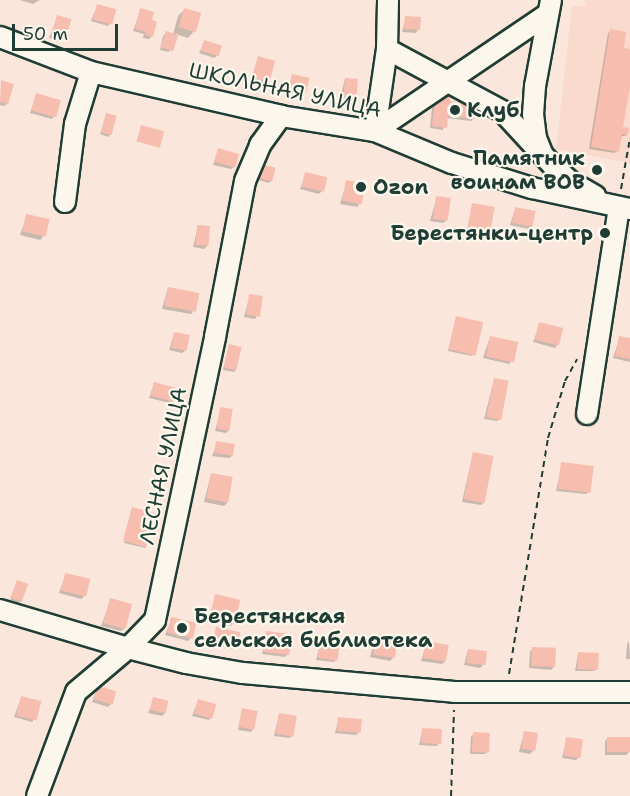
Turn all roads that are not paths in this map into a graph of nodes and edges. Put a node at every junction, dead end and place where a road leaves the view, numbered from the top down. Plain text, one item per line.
1 (388, 0) edge
2 (549, 7) edge
3 (0, 37) edge
4 (387, 49) junction
5 (91, 72) junction
6 (450, 81) junction
7 (281, 117) junction
8 (375, 131) junction
9 (543, 155) junction
10 (65, 202) dead end
11 (624, 208) edge
12 (587, 414) dead end
13 (0, 610) edge
14 (128, 648) junction
15 (630, 692) edge
16 (37, 796) edge

1 - 4 street
2 - 6 street
2 - 9 street
3 - 5 street, ШКОЛЬНАЯ УЛИЦА
4 - 6 street
4 - 8 street
5 - 7 street, ШКОЛЬНАЯ УЛИЦА
5 - 10 street
6 - 8 street
6 - 9 street
7 - 8 street, ШКОЛЬНАЯ УЛИЦА
7 - 14 street, ЛЕСНАЯ УЛИЦА
8 - 11 street, ШКОЛЬНАЯ УЛИЦА
9 - 11 street
11 - 12 street
13 - 14 street
14 - 15 street
14 - 16 street, ЛЕСНАЯ УЛИЦА

